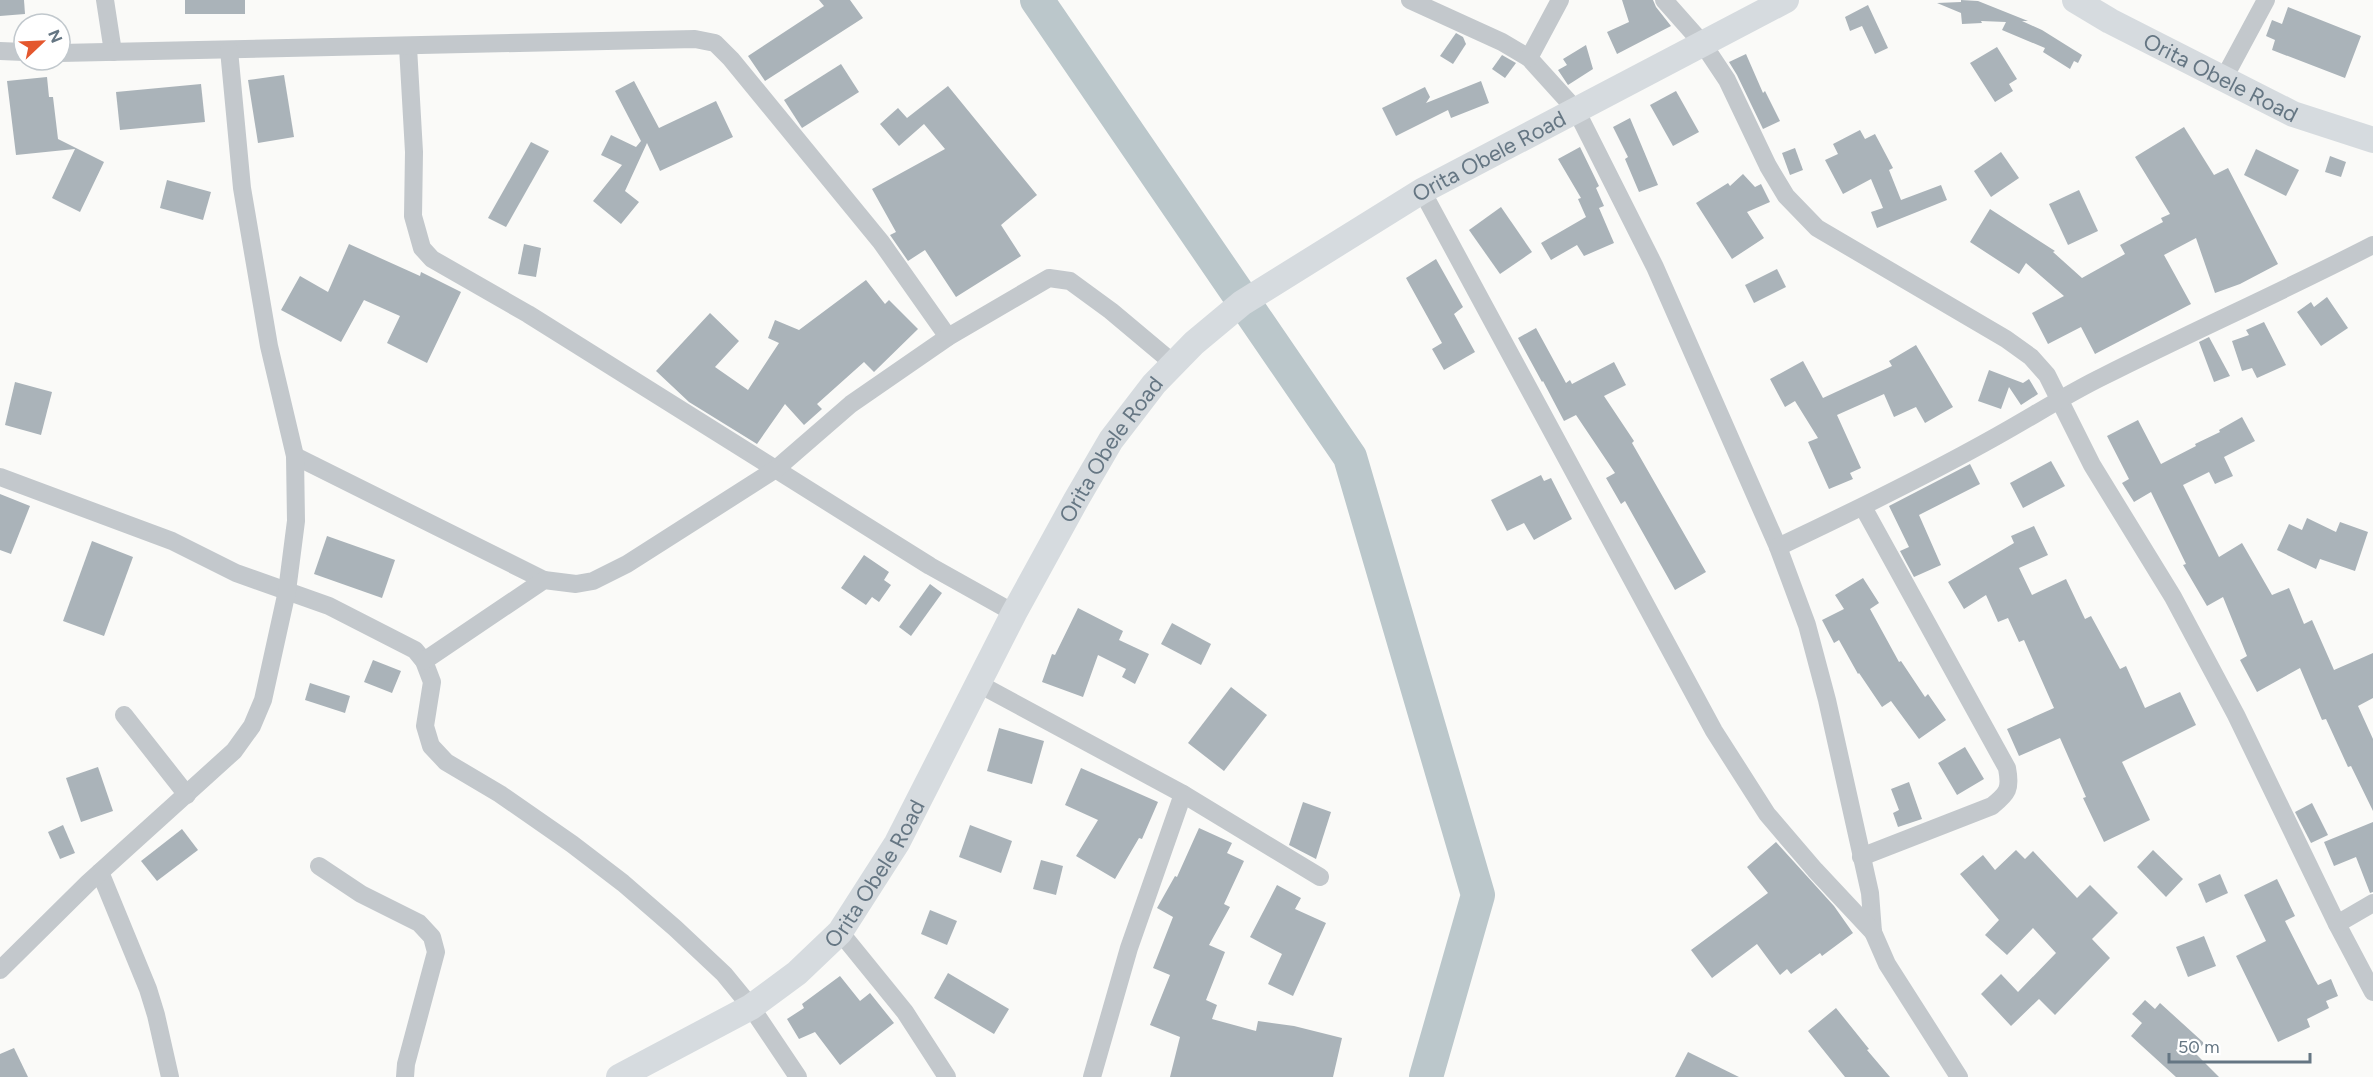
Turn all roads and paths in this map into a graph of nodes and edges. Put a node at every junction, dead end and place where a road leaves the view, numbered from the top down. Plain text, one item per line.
1 (105, 0) edge
2 (1410, 0) edge
3 (1560, 0) edge
4 (1664, 0) edge
5 (1786, 0) edge
6 (2076, 0) edge
7 (2266, 0) edge
8 (1703, 44) junction
9 (408, 47) junction
10 (229, 50) junction
11 (113, 52) junction
12 (72, 53) edge
13 (1529, 58) junction
14 (2223, 80) junction
15 (1576, 110) junction
16 (2373, 140) edge
17 (1422, 191) junction
18 (2373, 245) edge
19 (948, 337) junction
20 (1173, 363) junction
21 (2058, 399) junction
22 (295, 456) junction
23 (776, 469) junction
24 (0, 477) edge
25 (1863, 507) junction
26 (1778, 547) junction
27 (544, 580) junction
28 (286, 591) junction
29 (1014, 613) junction
30 (424, 661) junction
31 (979, 684) junction
32 (124, 714) dead end
33 (1183, 794) junction
34 (187, 795) junction
35 (1861, 857) junction
36 (319, 866) dead end
37 (100, 872) junction
38 (1320, 877) dead end
39 (2373, 903) edge
40 (2337, 924) junction
41 (840, 932) junction
42 (1873, 932) junction
43 (0, 970) edge
44 (2373, 992) edge
45 (751, 1007) junction
46 (170, 1077) edge
47 (405, 1077) edge
48 (619, 1077) edge
49 (798, 1077) edge
50 (947, 1077) edge
51 (1092, 1077) edge
52 (1959, 1077) edge

1 - 11 street
2 - 13 street
3 - 13 street
4 - 8 street
5 - 8 main road, Orita Obele Road
6 - 14 main road, Orita Obele Road
7 - 14 street
8 - 15 main road, Orita Obele Road
8 - 21 street
9 - 10 street
9 - 19 street
9 - 23 street
10 - 11 street
10 - 22 street
11 - 12 street
13 - 15 street
14 - 16 main road, Orita Obele Road
15 - 17 main road, Orita Obele Road
15 - 26 street
17 - 20 main road, Orita Obele Road
17 - 42 street
18 - 21 street
19 - 20 street
19 - 23 street
20 - 29 main road, Orita Obele Road
21 - 25 street
21 - 40 street
22 - 27 street
22 - 28 street
23 - 27 street
23 - 29 street
24 - 28 street
25 - 26 street
25 - 35 street
26 - 35 street
27 - 30 street
28 - 30 street
28 - 34 street
29 - 31 main road, Orita Obele Road
30 - 45 street
31 - 33 street
31 - 41 main road, Orita Obele Road
32 - 34 street
33 - 38 street
33 - 51 street
34 - 37 street
35 - 42 street
36 - 47 street
37 - 43 street
37 - 46 street
39 - 40 street
40 - 44 street
41 - 45 main road, Orita Obele Road
41 - 50 street
42 - 52 street
45 - 48 main road, Orita Obele Road
45 - 49 street

